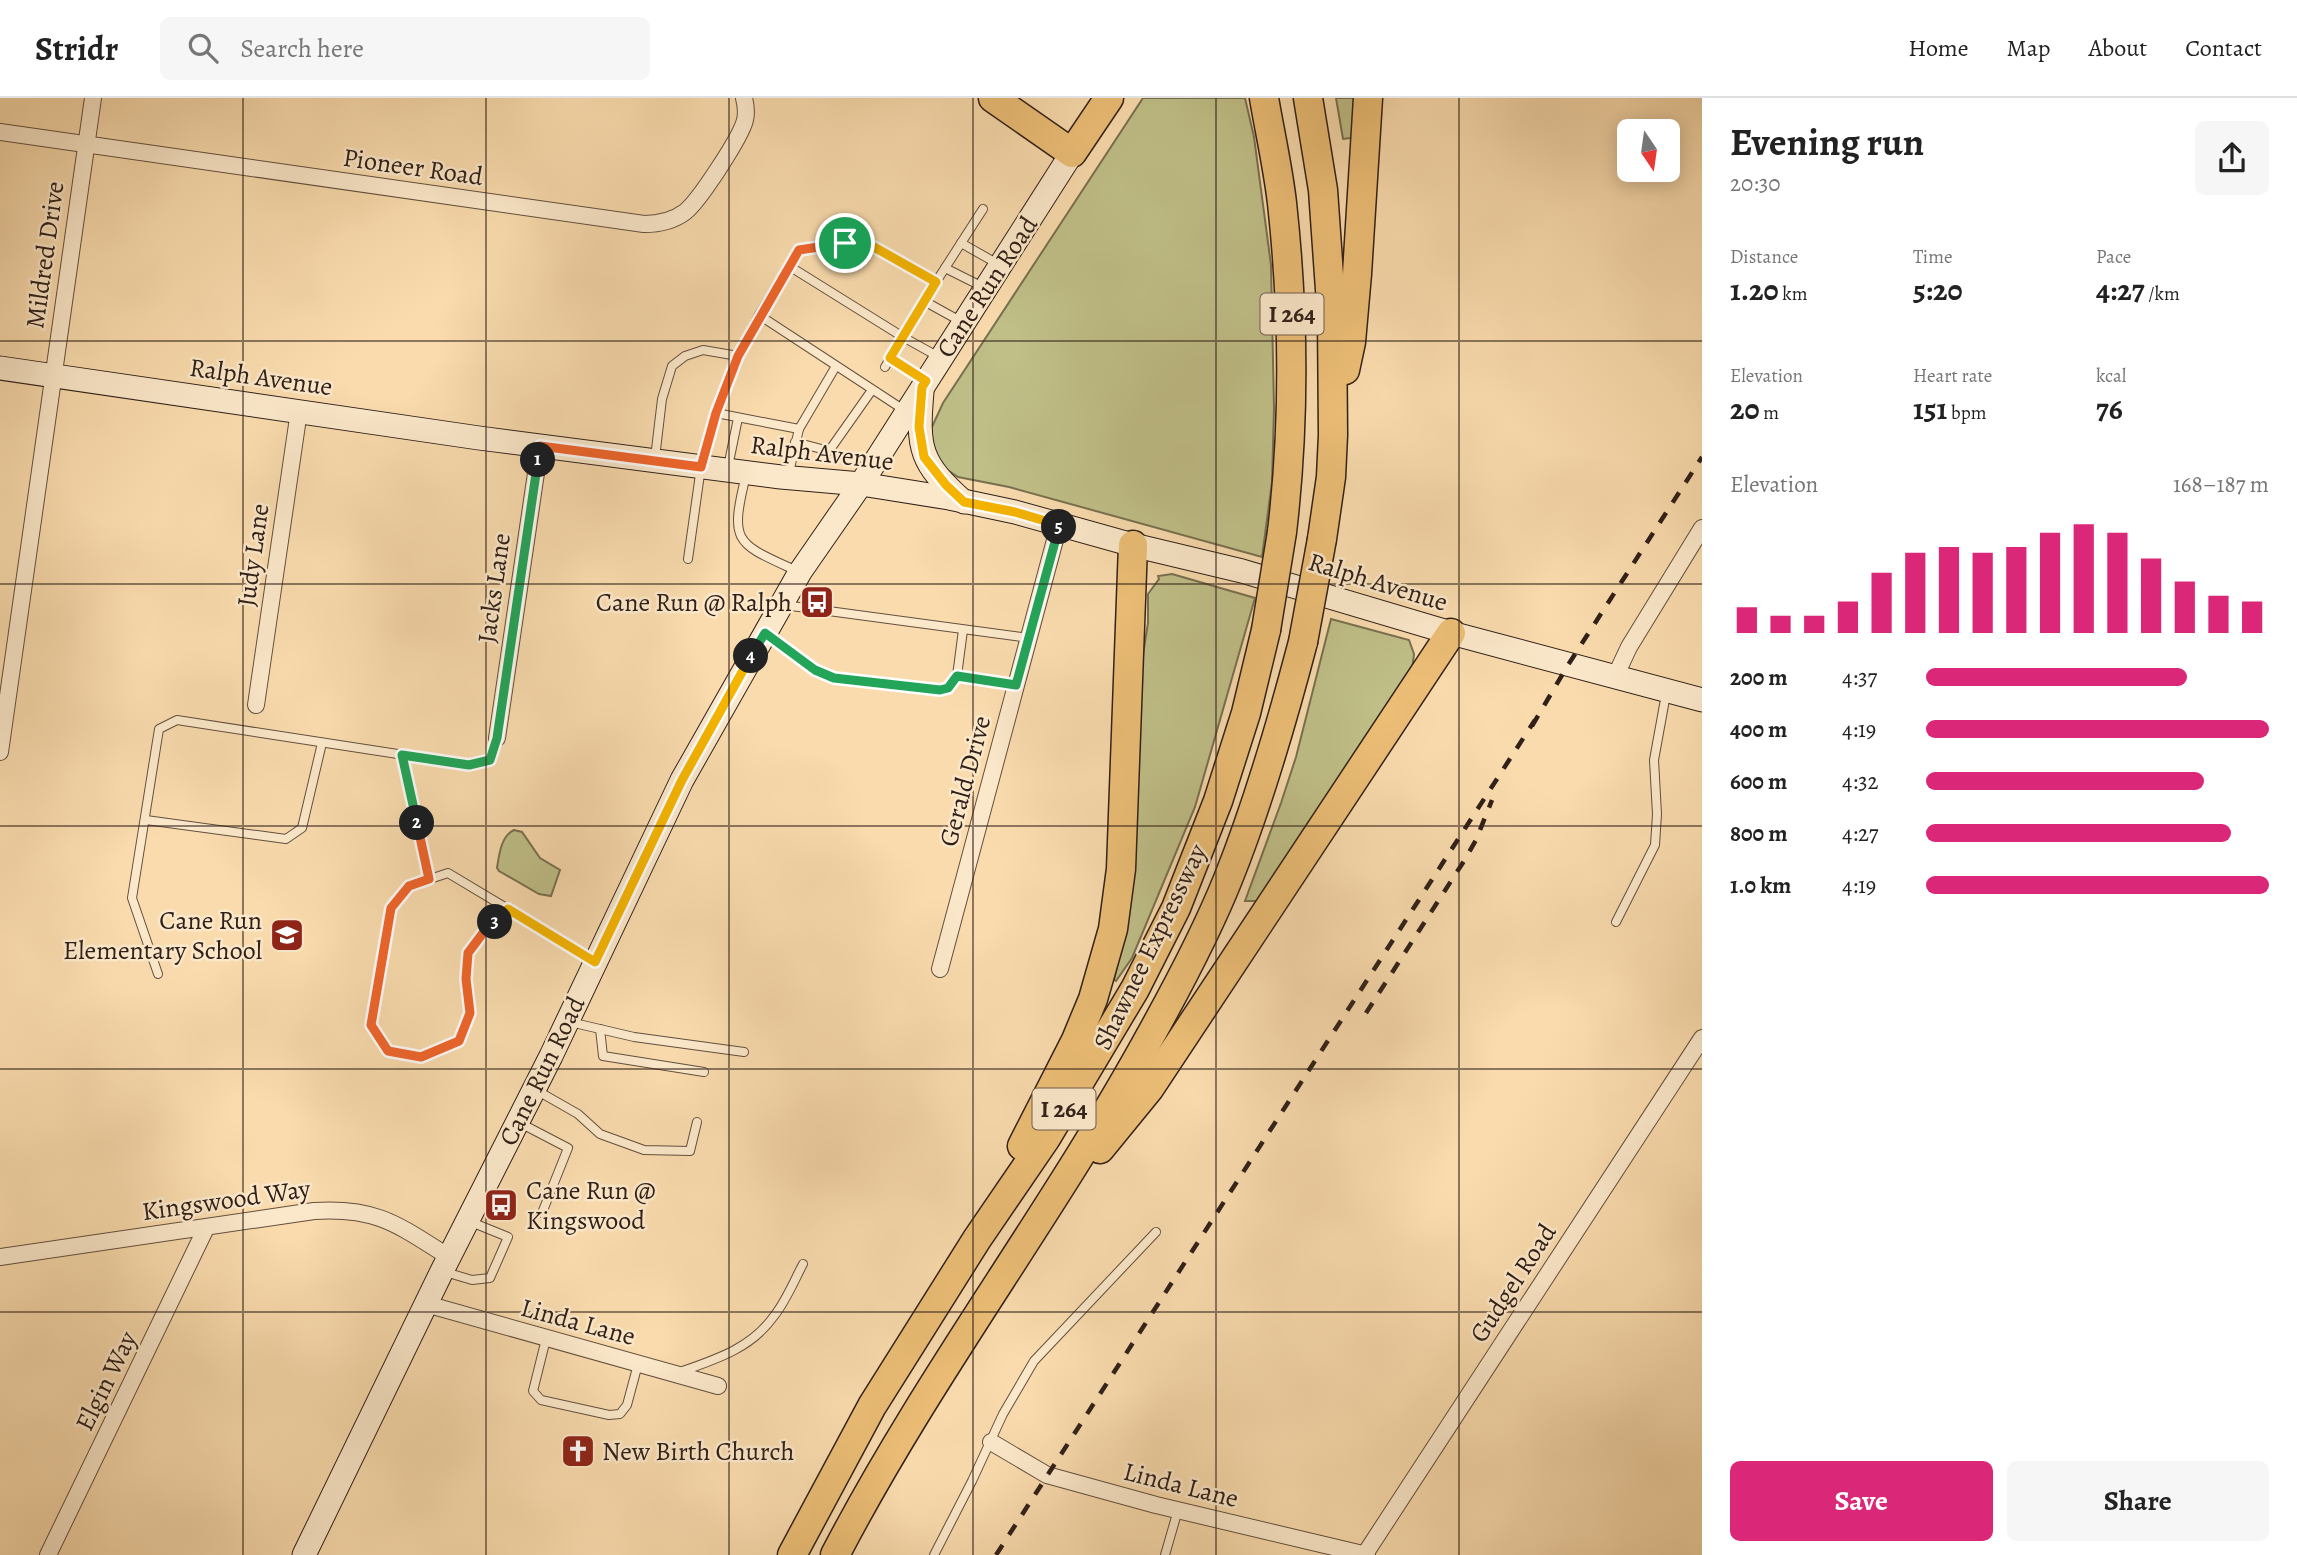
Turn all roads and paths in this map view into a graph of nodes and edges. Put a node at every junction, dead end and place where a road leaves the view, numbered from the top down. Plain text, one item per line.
1 (93, 98) edge
2 (744, 98) edge
3 (993, 98) edge
4 (1109, 98) edge
5 (1264, 98) edge
6 (1308, 98) edge
7 (1368, 98) edge
8 (0, 132) edge
9 (86, 144) junction
10 (1072, 153) junction
11 (983, 209) dead end
12 (961, 243) junction
13 (1001, 265) junction
14 (789, 266) junction
15 (945, 268) junction
16 (936, 282) junction
17 (986, 288) junction
18 (924, 302) junction
19 (760, 315) junction
20 (964, 323) junction
21 (903, 337) junction
22 (738, 356) junction
23 (890, 358) junction
24 (941, 358) junction
25 (836, 366) junction
26 (885, 367) dead end
27 (0, 368) edge
28 (52, 375) junction
29 (924, 384) junction
30 (872, 390) junction
31 (299, 411) junction
32 (906, 412) junction
33 (716, 413) junction
34 (738, 418) junction
35 (799, 429) junction
36 (1333, 435) junction
37 (795, 442) junction
38 (540, 446) junction
39 (655, 461) junction
40 (701, 467) junction
41 (737, 471) junction
42 (788, 477) junction
43 (861, 484) junction
44 (964, 502) junction
45 (1059, 525) junction
46 (1702, 528) edge
47 (1133, 545) junction
48 (688, 559) dead end
49 (800, 572) junction
50 (780, 604) junction
51 (963, 630) junction
52 (765, 633) junction
53 (1451, 634) junction
54 (1029, 638) junction
55 (957, 676) junction
56 (1615, 677) junction
57 (1016, 685) junction
58 (1666, 691) junction
59 (1702, 700) edge
60 (256, 705) dead end
61 (497, 738) joint
62 (322, 743) junction
63 (0, 752) edge
64 (402, 755) junction
65 (146, 820) junction
66 (429, 879) junction
67 (508, 909) junction
68 (1616, 922) dead end
69 (595, 962) junction
70 (940, 969) dead end
71 (158, 974) dead end
72 (567, 1021) junction
73 (600, 1029) junction
74 (1702, 1038) edge
75 (744, 1052) dead end
76 (704, 1072) dead end
77 (534, 1089) junction
78 (517, 1121) junction
79 (697, 1122) dead end
80 (542, 1213) dead end
81 (467, 1221) junction
82 (1037, 1227) junction
83 (206, 1228) junction
84 (1156, 1232) dead end
85 (977, 1239) junction
86 (0, 1257) edge
87 (445, 1264) junction
88 (803, 1264) dead end
89 (426, 1304) junction
90 (546, 1339) junction
91 (638, 1364) junction
92 (675, 1374) junction
93 (718, 1386) dead end
94 (991, 1442) junction
95 (1178, 1510) junction
96 (48, 1555) edge
97 (304, 1555) edge
98 (792, 1555) edge
99 (835, 1555) edge
100 (934, 1555) edge
101 (1165, 1555) edge
102 (1366, 1555) edge

1 - 9 street, Mildred Drive
2 - 9 street, Pioneer Road
3 - 10 highway
4 - 10 highway, Cane Run Road
5 - 85 highway, Shawnee Expressway / I 264, bridge
6 - 36 highway, Shawnee Expressway / I 264
7 - 36 highway
8 - 9 street, Pioneer Road
9 - 28 street, Mildred Drive
10 - 13 main road, Cane Run Road
11 - 12 lane
12 - 13 lane
12 - 15 lane
13 - 17 main road, Cane Run Road
14 - 16 lane
14 - 19 lane
14 - 21 lane
15 - 16 lane
15 - 17 lane
16 - 18 lane
17 - 20 main road, Cane Run Road
18 - 20 lane
18 - 21 lane
19 - 22 lane
19 - 25 lane
20 - 24 main road, Cane Run Road
21 - 23 lane
21 - 24 lane
22 - 33 lane
22 - 39 lane
23 - 26 lane
23 - 29 lane
24 - 29 main road, Cane Run Road
25 - 30 lane
25 - 35 lane
27 - 28 main road, Ralph Avenue
28 - 31 main road, Ralph Avenue
28 - 63 street, Mildred Drive
29 - 32 main road, Cane Run Road
29 - 44 main road
30 - 32 lane
30 - 37 lane
31 - 38 main road, Ralph Avenue
31 - 60 street, Judy Lane
32 - 43 main road, Cane Run Road
33 - 34 lane
33 - 40 lane
34 - 35 lane
34 - 41 lane
35 - 37 lane
36 - 82 highway, Shawnee Expressway / I 264, bridge
37 - 42 lane
38 - 39 main road, Ralph Avenue
38 - 61 street, Jacks Lane
39 - 40 main road, Ralph Avenue
40 - 41 main road, Ralph Avenue
40 - 48 lane
41 - 42 main road, Ralph Avenue
41 - 49 lane
42 - 43 main road, Ralph Avenue
43 - 44 main road, Ralph Avenue
43 - 49 main road, Cane Run Road
44 - 45 main road, Ralph Avenue
45 - 47 main road, Ralph Avenue
45 - 54 street, Gerald Drive
46 - 56 street
47 - 53 main road, Ralph Avenue
47 - 85 highway
49 - 50 main road, Cane Run Road
50 - 51 lane
50 - 52 main road, Cane Run Road
51 - 54 lane
51 - 55 lane
52 - 55 lane
52 - 69 main road, Cane Run Road
53 - 56 main road, Ralph Avenue
53 - 82 highway
54 - 57 street, Gerald Drive
55 - 57 lane
56 - 58 main road, Ralph Avenue
57 - 70 street, Gerald Drive
58 - 59 main road, Ralph Avenue
58 - 68 lane
61 - 64 lane
62 - 64 lane
62 - 65 lane
62 - 65 lane
64 - 66 lane
65 - 71 lane
66 - 67 lane
66 - 67 lane
67 - 69 lane
69 - 72 main road, Cane Run Road
72 - 73 lane
72 - 77 main road, Cane Run Road
73 - 75 lane
73 - 76 lane
74 - 102 street, Gudgel Road
77 - 78 main road, Cane Run Road
77 - 79 lane
78 - 80 lane
78 - 81 main road, Cane Run Road
81 - 87 main road, Cane Run Road
81 - 87 lane
82 - 99 highway, Shawnee Expressway / I 264
83 - 86 street, Kingswood Way
83 - 87 street, Kingswood Way
83 - 96 street, Elgin Way
84 - 94 lane
85 - 98 highway, Shawnee Expressway / I 264
87 - 89 main road, Cane Run Road
88 - 92 lane
89 - 90 street, Linda Lane
89 - 97 main road, Cane Run Road
90 - 91 street, Linda Lane
90 - 91 lane
91 - 92 street, Linda Lane
92 - 93 street, Linda Lane
94 - 95 street, Linda Lane
94 - 100 lane
95 - 101 lane
95 - 102 street, Linda Lane

